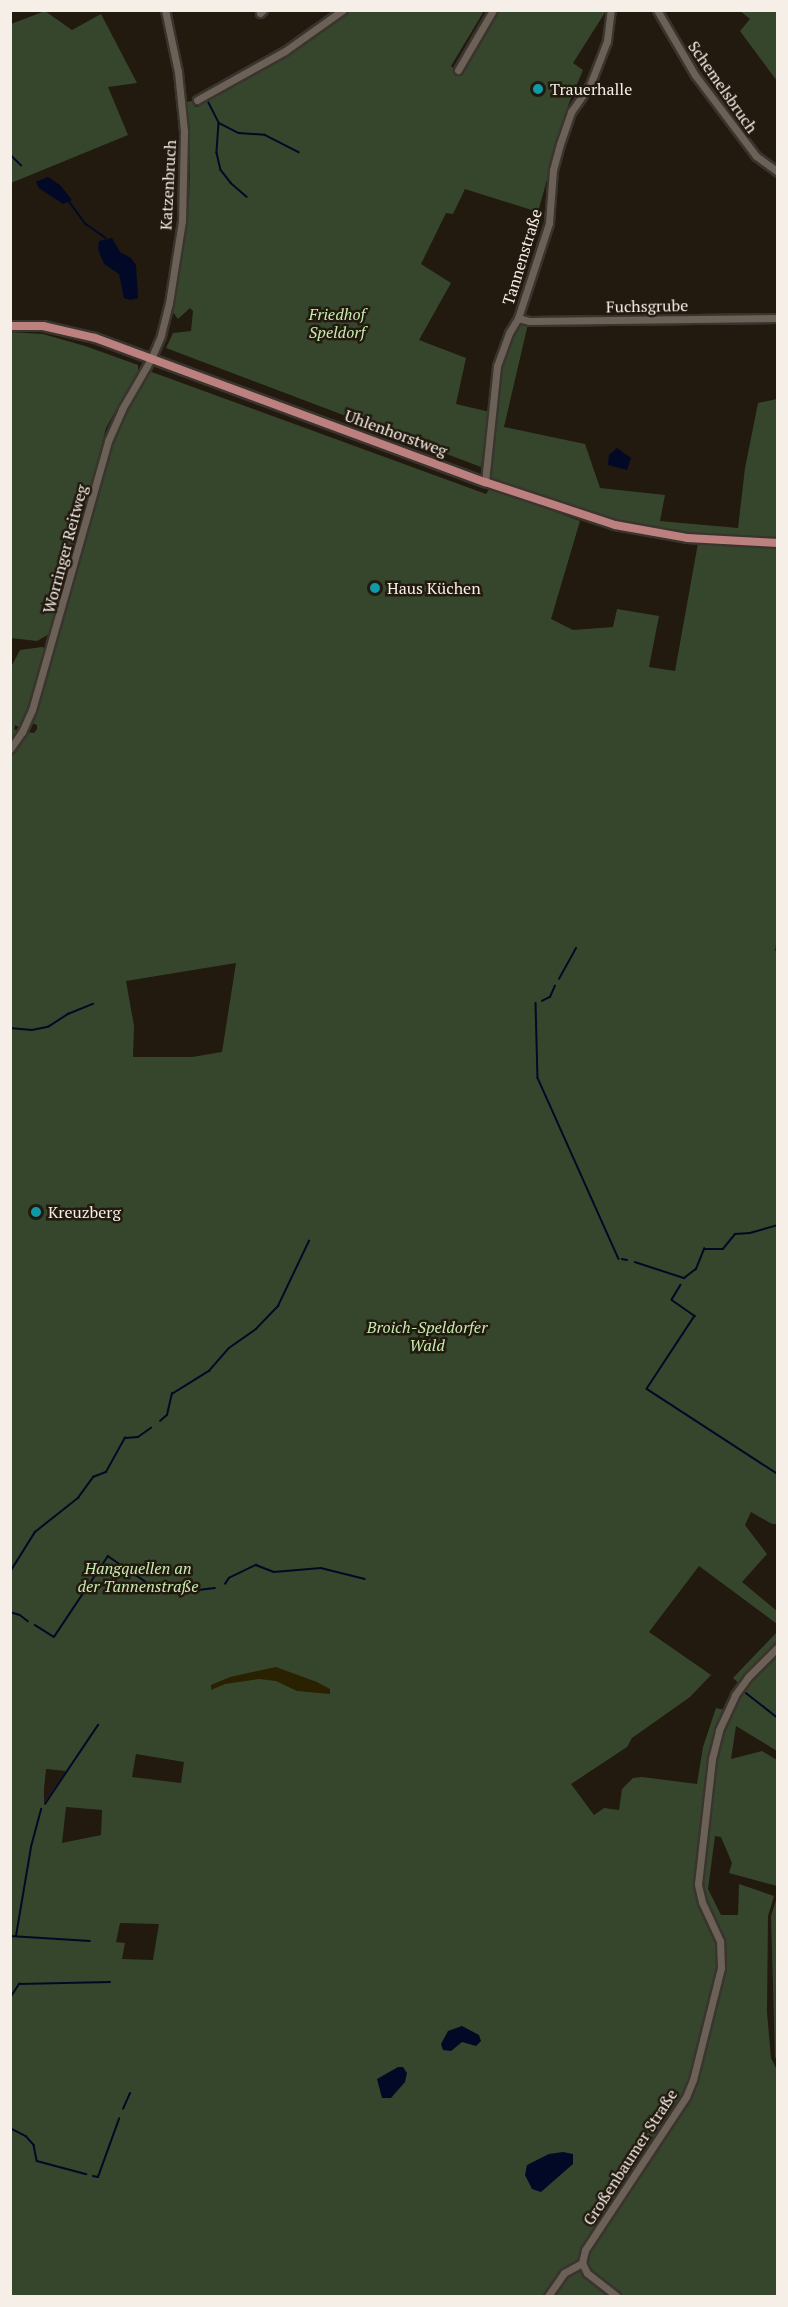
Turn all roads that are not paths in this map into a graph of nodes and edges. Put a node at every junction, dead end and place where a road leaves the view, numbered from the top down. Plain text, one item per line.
1 (343, 10) edge
2 (493, 10) edge
3 (611, 10) edge
4 (657, 10) edge
5 (168, 12) edge
6 (458, 70) dead end
7 (197, 100) dead end
8 (777, 172) edge
9 (518, 318) junction
10 (777, 318) edge
11 (10, 326) edge
12 (151, 359) junction
13 (485, 482) junction
14 (777, 543) edge
15 (10, 749) edge
16 (777, 1647) edge
17 (582, 2263) junction
18 (548, 2296) edge
19 (616, 2296) edge

1 - 7 street
2 - 6 street
3 - 9 street, Tannenstraße
4 - 8 street, Schemelsbruch
5 - 12 street, Katzenbruch
9 - 10 street, Fuchsgrube
9 - 13 street, Tannenstraße
11 - 12 main road, Uhlenhorstweg
12 - 13 main road, Uhlenhorstweg
12 - 15 street, Worringer Reitweg
13 - 14 main road, Uhlenhorstweg
16 - 17 street, Großenbaumer Straße
17 - 18 street, Großenbaumer Straße
17 - 19 street

